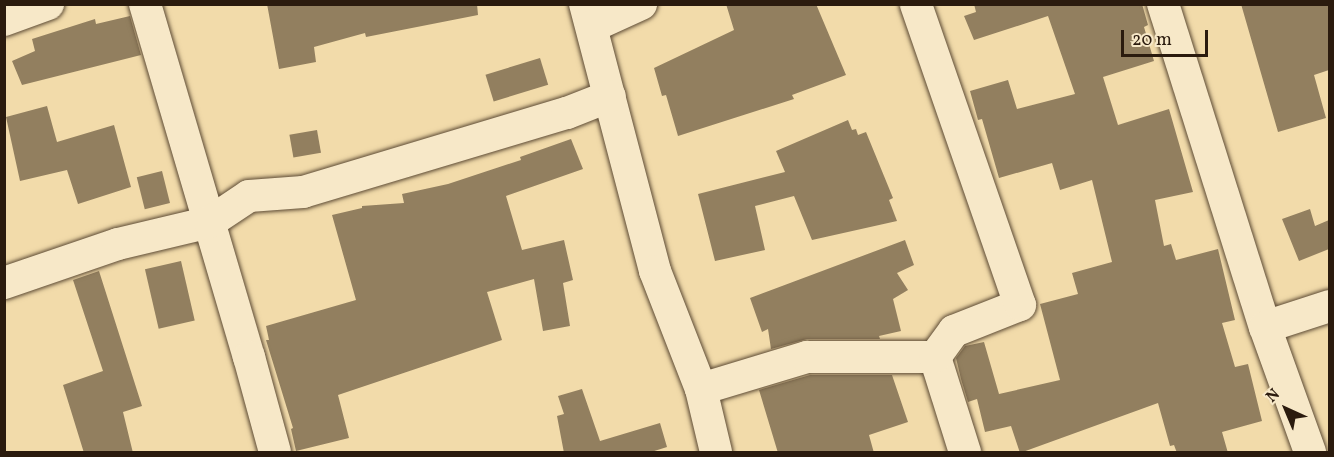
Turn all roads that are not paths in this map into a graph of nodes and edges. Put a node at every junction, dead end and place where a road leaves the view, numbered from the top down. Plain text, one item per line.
1 (48, 4) edge
2 (145, 4) edge
3 (641, 4) edge
4 (916, 4) edge
5 (1163, 4) edge
6 (589, 15) edge
7 (4, 20) edge
8 (610, 96) junction
9 (210, 222) junction
10 (4, 284) edge
11 (1329, 306) edge
12 (1265, 327) junction
13 (935, 357) junction
14 (701, 389) junction
15 (265, 450) edge
16 (716, 453) edge
17 (965, 453) edge
18 (1310, 453) edge

1 - 7 street
2 - 9 street
3 - 6 street
4 - 13 street
5 - 12 street
6 - 8 street
8 - 9 street
8 - 14 street
9 - 10 street
9 - 15 street
11 - 12 street
12 - 18 street
13 - 14 street
13 - 17 street
14 - 16 street

